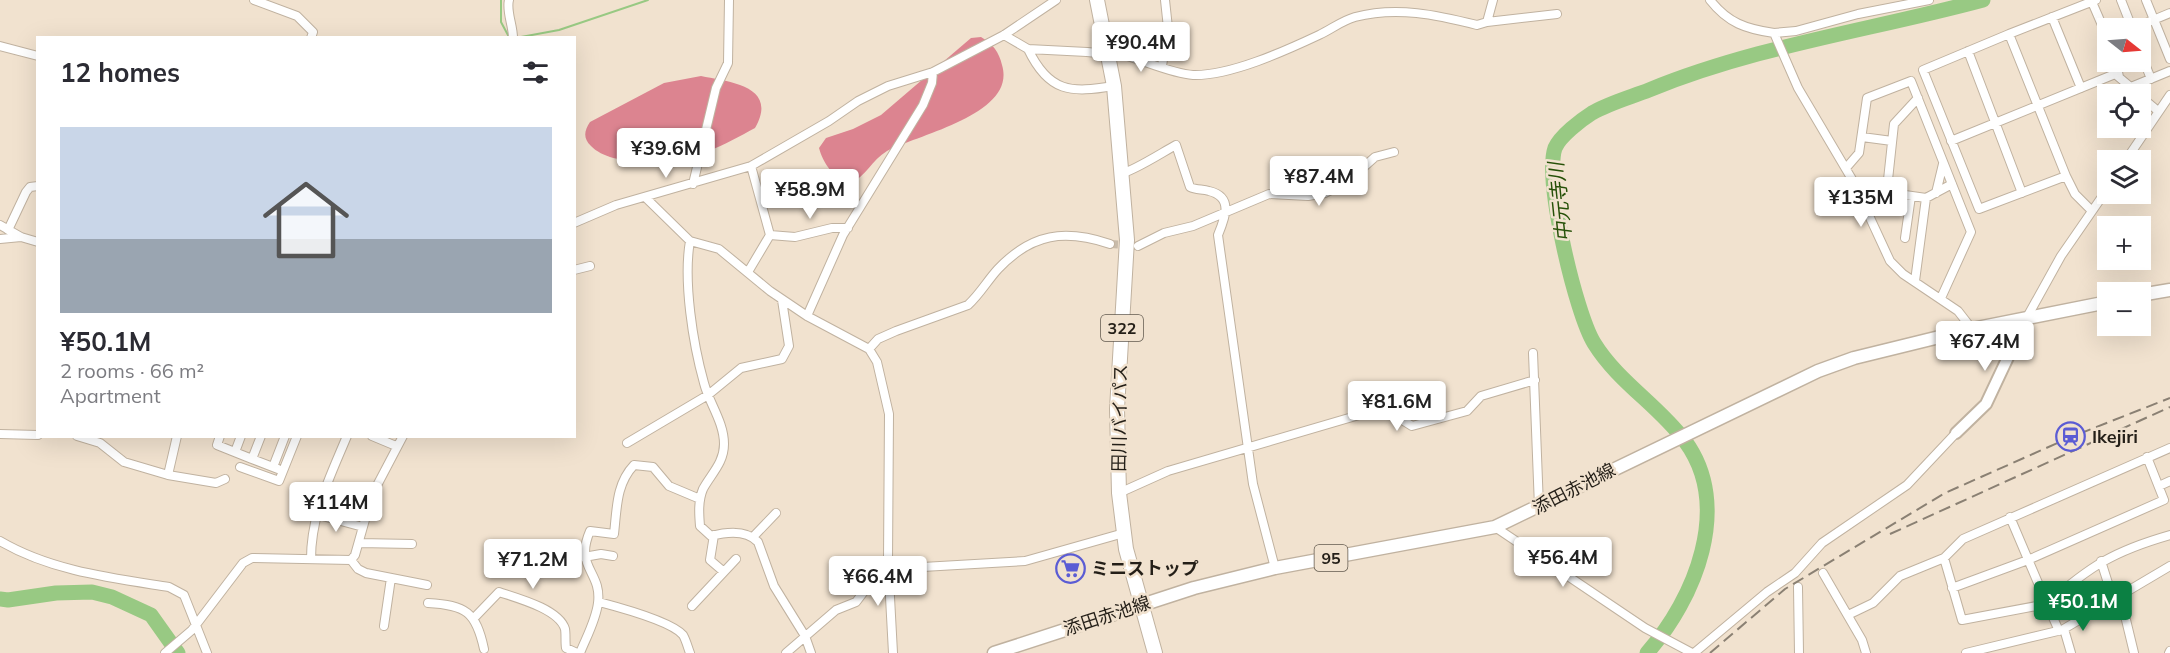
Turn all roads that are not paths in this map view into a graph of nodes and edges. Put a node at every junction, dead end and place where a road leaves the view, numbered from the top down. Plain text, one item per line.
1 (254, 0) edge
2 (509, 0) edge
3 (729, 0) edge
4 (1056, 0) edge
5 (1097, 0) edge
6 (1165, 0) edge
7 (1493, 0) edge
8 (1710, 0) edge
9 (1929, 0) edge
10 (2121, 0) edge
11 (2146, 0) edge
12 (2094, 1) edge
13 (2170, 13) edge
14 (1557, 14) dead end
15 (2052, 17) junction
16 (2100, 18) edge
17 (2129, 18) edge
18 (2154, 20) junction
19 (2151, 21) edge
20 (1487, 22) junction
21 (2009, 34) junction
22 (1004, 35) junction
23 (312, 36) edge
24 (513, 36) edge
25 (1775, 36) junction
26 (0, 46) edge
27 (1028, 49) junction
28 (1968, 51) junction
29 (36, 55) edge
30 (2170, 59) edge
31 (1162, 66) junction
32 (2170, 71) edge
33 (933, 72) junction
34 (2118, 72) edge
35 (2148, 72) edge
36 (2119, 77) junction
37 (2151, 79) junction
38 (2127, 84) edge
39 (2138, 84) edge
40 (1114, 86) junction
41 (2081, 88) junction
42 (1930, 89) junction
43 (2170, 95) edge
44 (1917, 97) junction
45 (2039, 105) junction
46 (2151, 105) edge
47 (2158, 111) junction
48 (1996, 122) junction
49 (1862, 136) junction
50 (1892, 141) junction
51 (1950, 141) junction
52 (2133, 150) edge
53 (1394, 152) dead end
54 (1943, 162) junction
55 (751, 166) junction
56 (1846, 168) junction
57 (1122, 173) junction
58 (2066, 176) junction
59 (1966, 180) junction
60 (693, 184) junction
61 (1952, 185) junction
62 (36, 186) edge
63 (1936, 193) junction
64 (2022, 193) junction
65 (1911, 196) junction
66 (646, 198) junction
67 (1926, 198) junction
68 (2097, 202) edge
69 (2091, 210) junction
70 (1227, 212) junction
71 (576, 222) edge
72 (4, 227) edge
73 (848, 228) junction
74 (770, 235) junction
75 (21, 237) junction
76 (1905, 238) dead end
77 (0, 239) edge
78 (36, 241) edge
79 (690, 241) junction
80 (1110, 244) tunnel mouth
81 (1138, 246) tunnel mouth
82 (590, 266) dead end
83 (576, 270) edge
84 (748, 272) junction
85 (1915, 281) junction
86 (2170, 290) edge
87 (2151, 294) edge
88 (1941, 298) junction
89 (782, 300) junction
90 (2097, 304) edge
91 (807, 316) junction
92 (2026, 320) junction
93 (1972, 329) junction
94 (869, 348) junction
95 (1533, 353) dead end
96 (1535, 380) junction
97 (708, 395) junction
98 (1956, 433) joint
99 (0, 434) edge
100 (36, 435) edge
101 (84, 438) edge
102 (177, 438) edge
103 (219, 438) edge
104 (240, 438) edge
105 (260, 438) edge
106 (284, 438) edge
107 (296, 438) edge
108 (346, 438) edge
109 (376, 438) edge
110 (402, 438) edge
111 (627, 443) dead end
112 (396, 447) junction
113 (1249, 447) junction
114 (2170, 447) edge
115 (234, 452) junction
116 (2147, 457) junction
117 (252, 459) junction
118 (240, 467) dead end
119 (168, 475) junction
120 (225, 479) dead end
121 (2170, 481) edge
122 (2159, 486) junction
123 (1119, 493) junction
124 (700, 499) junction
125 (1539, 507) junction
126 (315, 513) junction
127 (776, 513) dead end
128 (2010, 517) junction
129 (363, 527) junction
130 (1496, 527) junction
131 (1124, 533) junction
132 (714, 535) junction
133 (2170, 536) edge
134 (753, 537) junction
135 (0, 541) edge
136 (359, 543) junction
137 (412, 543) dead end
138 (613, 556) dead end
139 (584, 557) junction
140 (736, 558) dead end
141 (1944, 558) junction
142 (311, 559) junction
143 (351, 560) junction
144 (2028, 560) junction
145 (2101, 561) junction
146 (888, 565) junction
147 (2170, 566) edge
148 (1275, 568) junction
149 (724, 572) junction
150 (1823, 573) dead end
151 (391, 578) junction
152 (427, 585) dead end
153 (1798, 588) dead end
154 (1952, 588) junction
155 (2117, 597) junction
156 (599, 602) junction
157 (428, 603) dead end
158 (1139, 604) junction
159 (2047, 604) junction
160 (692, 606) dead end
161 (1848, 615) junction
162 (474, 618) junction
163 (194, 626) junction
164 (384, 626) dead end
165 (2061, 630) junction
166 (805, 636) junction
167 (484, 649) dead end
168 (1976, 652) edge
169 (165, 653) edge
170 (207, 653) edge
171 (579, 653) edge
172 (690, 653) edge
173 (786, 653) edge
174 (811, 653) edge
175 (893, 653) edge
176 (994, 653) edge
177 (1155, 653) edge
178 (1693, 653) edge
179 (1799, 653) edge
180 (1866, 653) edge
181 (1966, 653) edge
182 (2072, 653) edge
183 (2134, 653) edge

1 - 23 street
2 - 24 street
3 - 60 street
4 - 22 street
5 - 40 highway, 田川バイパス / 322
6 - 31 street
7 - 20 street
8 - 25 street
9 - 25 street
10 - 17 street
11 - 18 street
12 - 15 street
12 - 16 street
13 - 18 street
14 - 20 street
15 - 21 street
15 - 41 street
18 - 19 street
18 - 30 street
20 - 31 street
21 - 28 street
21 - 45 street
22 - 27 street
22 - 33 street
25 - 56 street
26 - 29 street
27 - 31 street, bridge
27 - 40 street
28 - 42 street
28 - 48 street
32 - 37 street
33 - 55 street
33 - 73 street
34 - 36 street
35 - 37 street
36 - 38 street
36 - 41 street
37 - 39 street
40 - 57 highway, 田川バイパス / 322
41 - 45 street
42 - 44 street
42 - 51 street
43 - 47 street
44 - 49 street
44 - 50 street
44 - 54 street
45 - 48 street
45 - 58 street
46 - 47 street
47 - 52 street
48 - 51 street
48 - 64 street
49 - 50 street
49 - 56 street
50 - 65 street
51 - 59 street
53 - 70 street
54 - 61 street
54 - 63 street
55 - 60 street
55 - 74 street
56 - 85 street
57 - 70 street
57 - 123 highway, 田川バイパス / 322
58 - 64 street
58 - 69 street
59 - 61 street
59 - 64 street
60 - 66 street
61 - 63 street
61 - 88 street
62 - 72 street
63 - 67 street
65 - 67 street
65 - 76 street
66 - 71 street
66 - 79 street
67 - 85 street
68 - 69 street
69 - 92 street
70 - 81 street
70 - 113 street
72 - 75 street
73 - 74 street
73 - 91 street
74 - 84 street
75 - 77 street
75 - 78 street
79 - 84 street
79 - 97 street
80 - 94 street
82 - 83 street
84 - 89 street
85 - 88 street
86 - 87 main road
88 - 93 street
89 - 91 street
89 - 97 street
90 - 92 main road, 添田赤池線 / 95
91 - 94 street
92 - 93 main road, 添田赤池線 / 95
92 - 98 main road
93 - 125 main road, 添田赤池線 / 95
94 - 146 street
95 - 96 street
96 - 113 street
96 - 125 street
97 - 111 street
97 - 124 street
98 - 178 street
99 - 100 street
101 - 119 street
102 - 119 street
103 - 115 street
104 - 115 street
105 - 117 street
106 - 117 street
107 - 118 street
108 - 126 street
109 - 112 street
110 - 112 street
112 - 129 street
113 - 123 street
113 - 148 street
114 - 116 street
115 - 117 street
116 - 122 street
116 - 128 street
119 - 120 street
121 - 122 street
122 - 144 street
123 - 131 highway, 田川バイパス / 322
124 - 132 street
124 - 139 street
125 - 130 main road, 添田赤池線 / 95
126 - 129 street
126 - 142 street
127 - 134 street
128 - 141 street
128 - 144 street
129 - 136 street
130 - 148 main road, 添田赤池線 / 95
130 - 178 street
131 - 146 street
131 - 158 highway, 田川バイパス / 322
132 - 134 street
132 - 149 street
133 - 145 street
134 - 166 street
135 - 163 street
136 - 137 street
136 - 143 street
138 - 139 street
139 - 156 street
140 - 149 street
141 - 154 street
141 - 161 street
142 - 143 street
142 - 163 street
143 - 151 street
144 - 154 street
144 - 159 street
145 - 155 street
145 - 159 street
146 - 166 street
146 - 175 street
147 - 155 street
148 - 158 main road, 添田赤池線 / 95
149 - 160 street
150 - 161 street
151 - 152 street
151 - 164 street
153 - 179 street
154 - 159 street
155 - 165 street
155 - 183 street
156 - 171 street
156 - 172 street
157 - 162 street
158 - 176 main road, 添田赤池線 / 95
158 - 177 highway, 田川バイパス / 322
159 - 165 street
161 - 180 street
162 - 167 street
162 - 171 street
163 - 169 street
163 - 170 street
165 - 168 street
165 - 182 street
166 - 173 street
166 - 174 street
168 - 181 street

